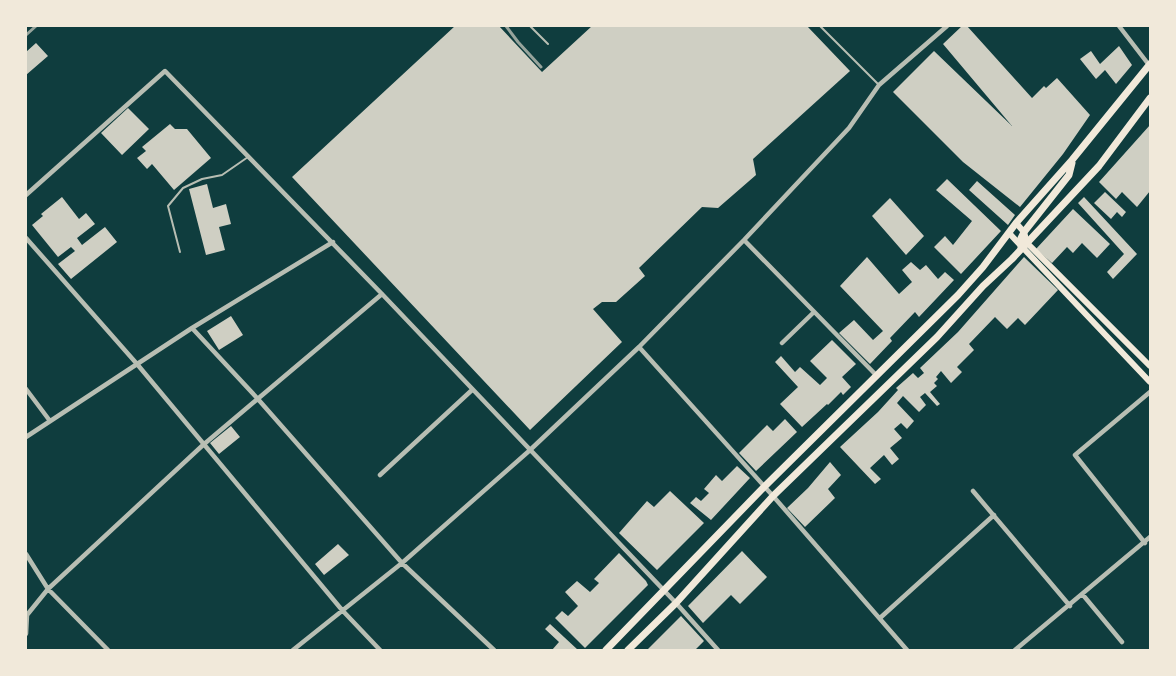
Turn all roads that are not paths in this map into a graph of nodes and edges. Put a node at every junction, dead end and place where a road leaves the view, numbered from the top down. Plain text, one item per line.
1 (530, 26) edge
2 (820, 26) edge
3 (947, 26) edge
4 (1119, 26) edge
5 (548, 44) dead end
6 (1150, 65) edge
7 (879, 85) junction
8 (1150, 98) edge
9 (248, 157) junction
10 (1072, 160) junction
11 (26, 195) edge
12 (1016, 223) junction
13 (1024, 232) junction
14 (1009, 233) junction
15 (26, 238) edge
16 (744, 240) junction
17 (333, 242) junction
18 (1024, 246) junction
19 (180, 252) dead end
20 (382, 294) junction
21 (814, 312) junction
22 (192, 328) junction
23 (782, 343) dead end
24 (639, 347) junction
25 (137, 364) junction
26 (1150, 366) edge
27 (877, 376) junction
28 (1150, 382) edge
29 (26, 389) edge
30 (472, 390) junction
31 (1150, 392) edge
32 (257, 399) junction
33 (50, 421) junction
34 (26, 437) edge
35 (202, 445) junction
36 (529, 451) junction
37 (380, 475) dead end
38 (764, 487) junction
39 (973, 491) dead end
40 (773, 496) junction
41 (994, 515) junction
42 (1150, 537) edge
43 (1145, 543) junction
44 (26, 554) edge
45 (402, 563) junction
46 (48, 589) junction
47 (663, 590) junction
48 (1083, 595) junction
49 (676, 603) junction
50 (1070, 606) junction
51 (342, 610) junction
52 (27, 615) edge
53 (880, 618) junction
54 (26, 634) edge
55 (1122, 642) dead end
56 (108, 651) edge
57 (293, 651) edge
58 (380, 651) edge
59 (494, 651) edge
60 (606, 651) edge
61 (628, 651) edge
62 (718, 651) edge
63 (907, 651) edge
64 (1015, 651) edge

1 - 5 lane
2 - 7 lane
3 - 7 street
4 - 6 street
6 - 10 main road
7 - 16 street
8 - 18 main road
9 - 11 street
9 - 17 street
9 - 19 lane
10 - 12 main road
10 - 13 main road
12 - 13 main road
12 - 14 main road
13 - 18 main road
14 - 18 main road
14 - 27 main road
15 - 25 street
16 - 21 street
16 - 24 street
17 - 20 street
17 - 22 street
18 - 26 main road
18 - 28 main road
18 - 40 main road
20 - 30 street
20 - 32 street
21 - 23 street
21 - 27 street
22 - 25 street
22 - 32 street
24 - 36 street
24 - 38 street
25 - 33 street
25 - 35 street
27 - 38 main road
29 - 33 street
30 - 36 street
30 - 37 street
31 - 43 street
32 - 35 street
32 - 45 street
33 - 34 street
35 - 46 street
35 - 51 street
36 - 45 street
36 - 47 street
38 - 40 street
38 - 47 main road
39 - 41 street
40 - 49 main road
40 - 53 street
41 - 50 street
41 - 53 street
42 - 43 street
43 - 48 street
44 - 46 street
45 - 51 street
45 - 59 street
46 - 52 street
46 - 56 street
47 - 49 street
47 - 60 main road
48 - 50 street
48 - 55 street
49 - 61 main road
49 - 62 street
50 - 64 street
51 - 57 street
51 - 58 street
52 - 54 street
53 - 63 street

